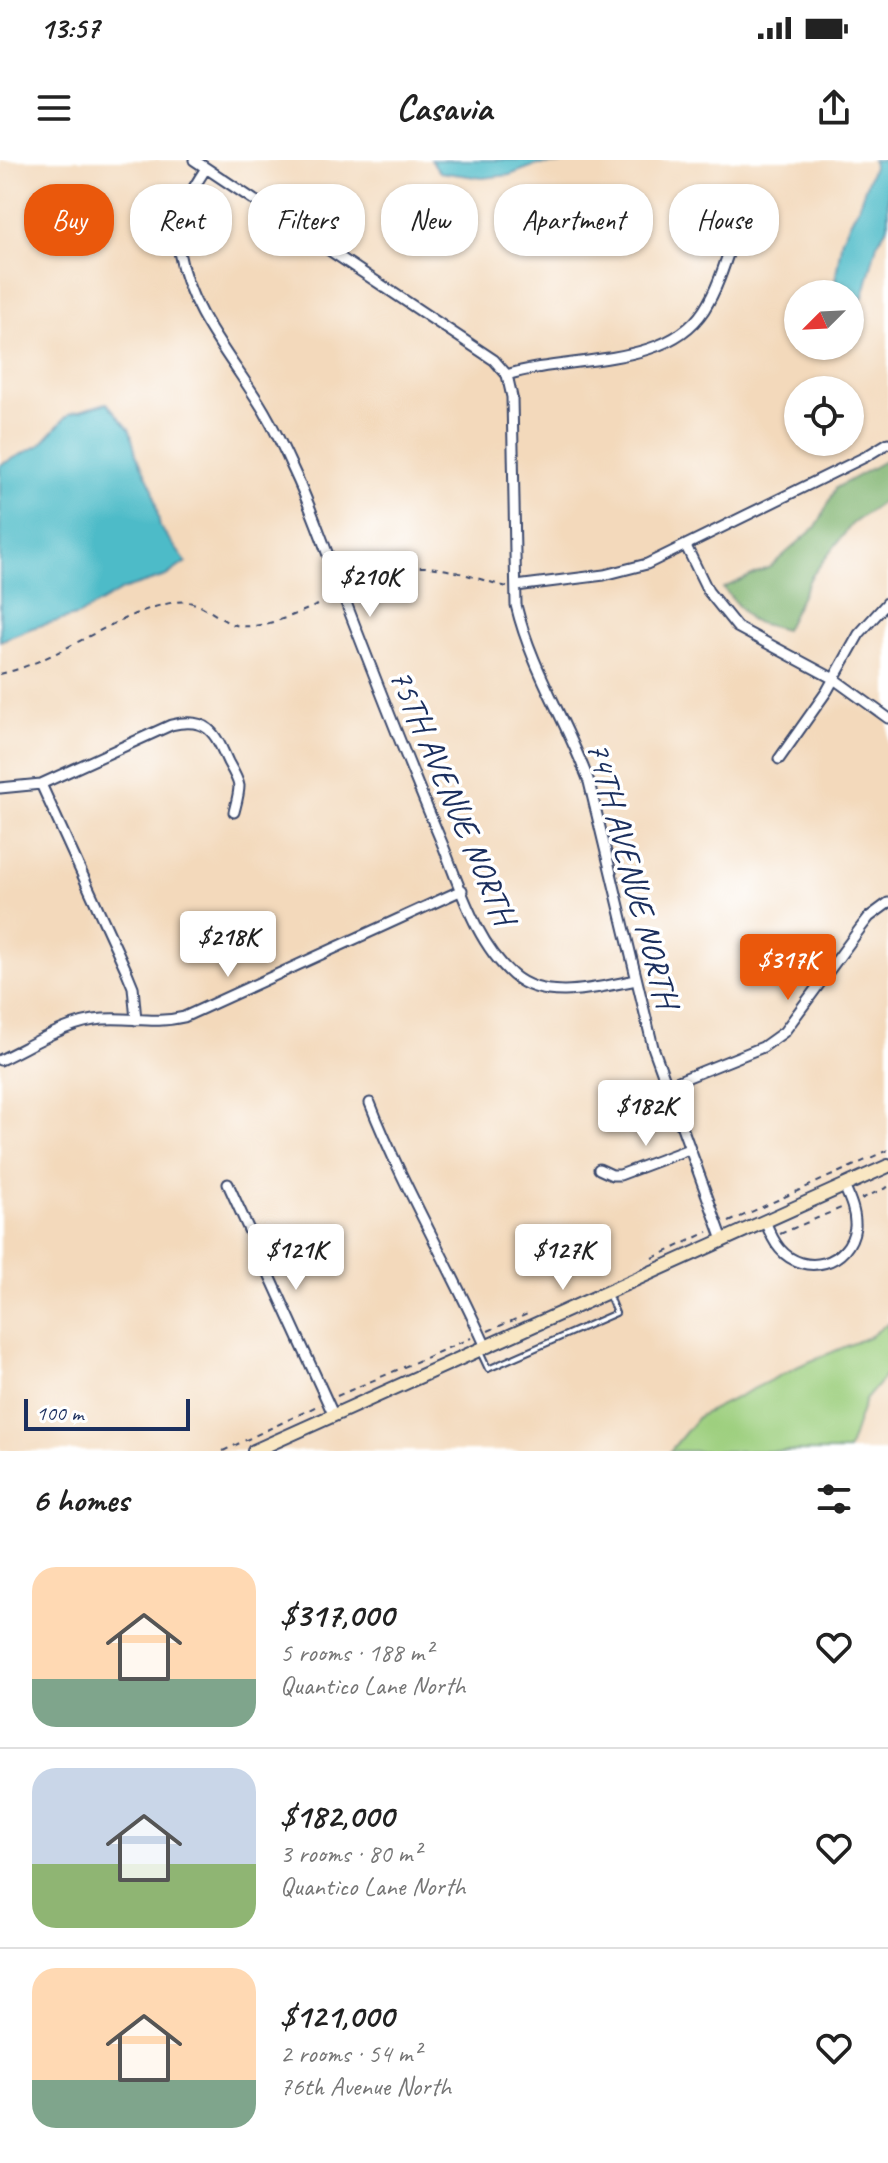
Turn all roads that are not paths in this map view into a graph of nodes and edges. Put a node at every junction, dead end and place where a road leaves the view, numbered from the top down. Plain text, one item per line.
1 (194, 160) edge
2 (206, 168) junction
3 (725, 256) edge
4 (507, 375) junction
5 (888, 443) edge
6 (686, 546) junction
7 (516, 586) junction
8 (888, 602) edge
9 (834, 679) junction
10 (888, 718) edge
11 (779, 759) dead end
12 (41, 784) junction
13 (0, 788) edge
14 (234, 812) dead end
15 (462, 890) junction
16 (888, 903) edge
17 (636, 980) junction
18 (136, 1020) junction
19 (0, 1060) edge
20 (666, 1086) junction
21 (370, 1103) dead end
22 (689, 1149) junction
23 (888, 1166) edge
24 (599, 1169) dead end
25 (228, 1184) dead end
26 (844, 1186) junction
27 (765, 1221) junction
28 (720, 1234) junction
29 (607, 1292) junction
30 (482, 1344) junction
31 (333, 1414) junction
32 (254, 1451) edge

1 - 2 street
2 - 4 street
2 - 15 street, 75TH AVENUE NORTH
3 - 4 street
4 - 7 street, 74TH AVENUE NORTH
5 - 6 street
6 - 7 street
6 - 9 street
7 - 17 street, 74TH AVENUE NORTH
8 - 9 street
9 - 10 street
9 - 11 street
12 - 13 street
12 - 14 street
12 - 18 street
15 - 17 street, 75TH AVENUE NORTH
15 - 18 street
16 - 20 street
17 - 20 street, 74TH AVENUE NORTH
18 - 19 street
20 - 22 street, 74TH AVENUE NORTH
21 - 30 street
22 - 24 street
22 - 28 street, 74TH AVENUE NORTH
23 - 26 street
25 - 31 street
26 - 27 street
26 - 27 street
27 - 28 street
28 - 29 street
29 - 30 street
29 - 30 lane
30 - 31 street
31 - 32 street

